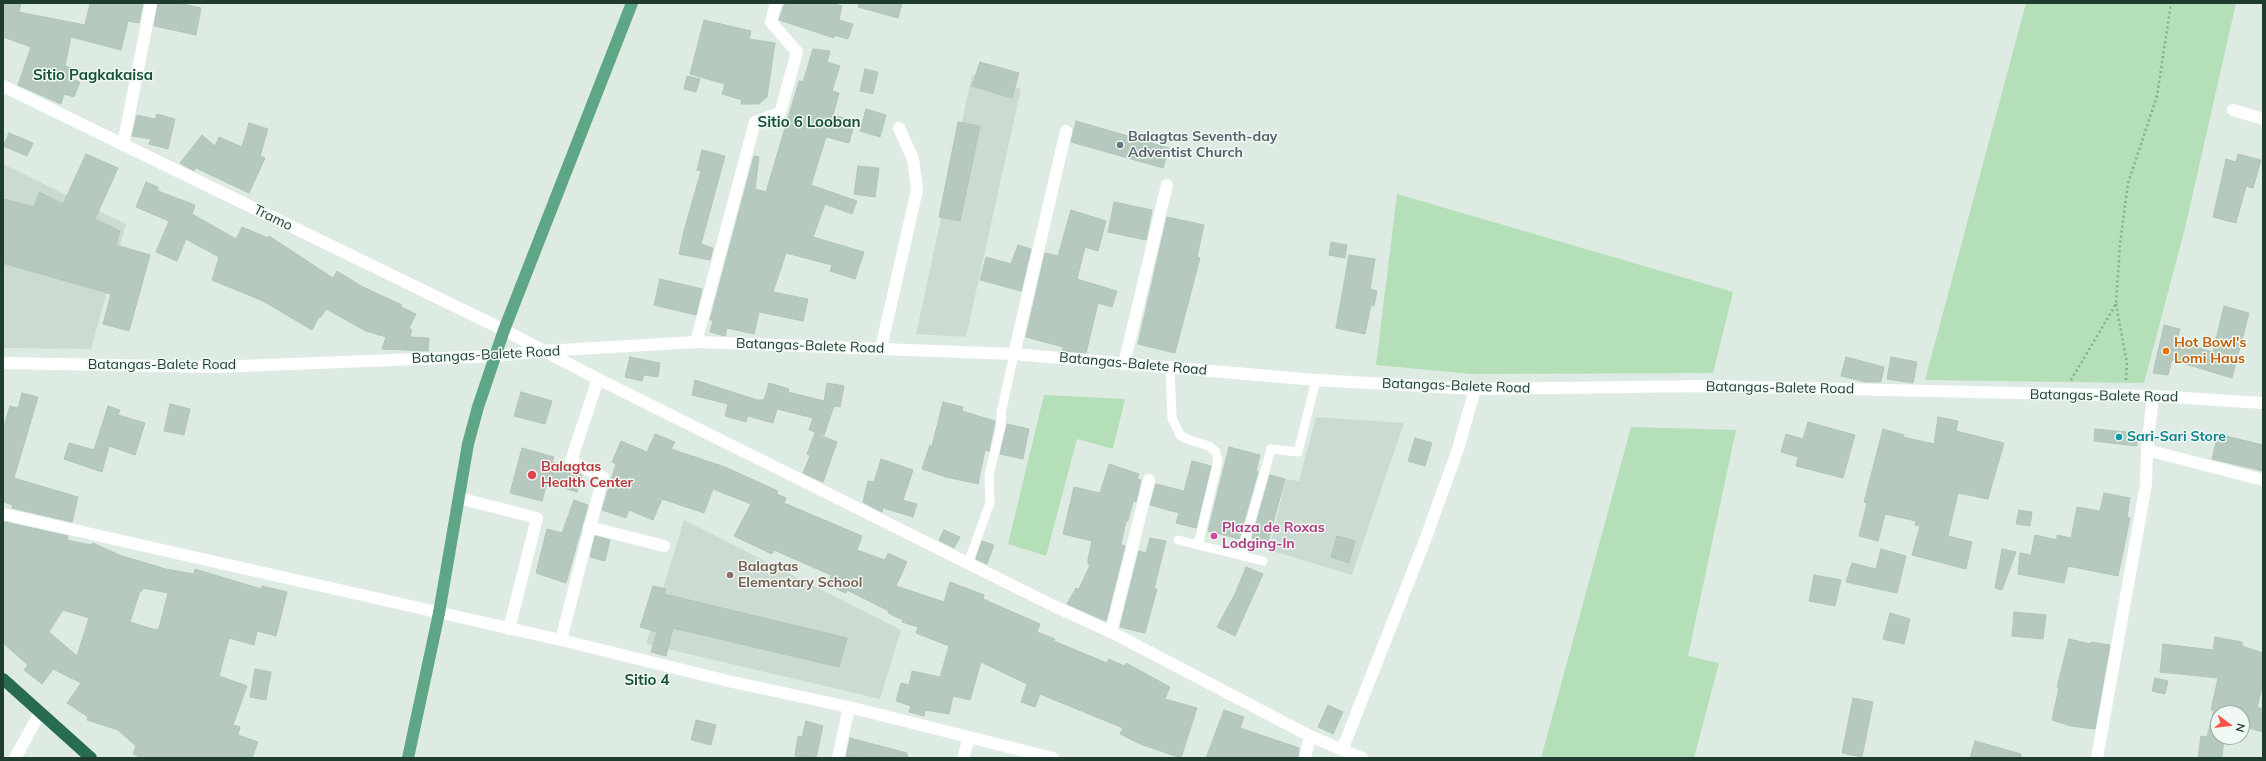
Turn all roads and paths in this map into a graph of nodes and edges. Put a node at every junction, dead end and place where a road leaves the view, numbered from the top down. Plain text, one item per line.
1 (151, 3) edge
2 (632, 3) edge
3 (776, 3) edge
4 (2171, 3) edge
5 (3, 86) edge
6 (2233, 110) dead end
7 (2263, 119) edge
8 (899, 128) dead end
9 (1066, 131) dead end
10 (123, 145) junction
11 (1167, 184) dead end
12 (2116, 304) junction
13 (504, 330) junction
14 (696, 342) junction
15 (881, 348) junction
16 (544, 351) junction
17 (1014, 354) junction
18 (495, 356) junction
19 (3, 363) edge
20 (1124, 364) junction
21 (1170, 367) junction
22 (598, 379) junction
23 (1316, 380) junction
24 (1475, 389) junction
25 (2062, 396) junction
26 (2125, 396) junction
27 (2153, 396) junction
28 (2263, 402) edge
29 (2147, 450) junction
30 (1148, 480) dead end
31 (2263, 480) edge
32 (459, 498) junction
33 (3, 514) edge
34 (589, 527) junction
35 (1178, 540) dead end
36 (1198, 545) junction
37 (664, 546) dead end
38 (1241, 555) junction
39 (1263, 561) dead end
40 (968, 563) junction
41 (439, 613) junction
42 (509, 628) junction
43 (1111, 632) junction
44 (561, 640) junction
45 (3, 679) edge
46 (849, 707) junction
47 (40, 712) junction
48 (1310, 736) junction
49 (969, 738) junction
50 (1342, 750) junction
51 (15, 758) edge
52 (91, 758) edge
53 (408, 758) edge
54 (838, 758) edge
55 (963, 758) edge
56 (1053, 758) edge
57 (1305, 758) edge
58 (1362, 758) edge
59 (2097, 758) edge

1 - 10 street
2 - 13 main road
3 - 14 street
4 - 12 path
5 - 10 street, Tramo
6 - 7 street
8 - 15 street
9 - 17 street
10 - 13 street, Tramo
11 - 20 street
12 - 25 path
12 - 26 path
13 - 16 street, Tramo
13 - 18 main road
14 - 15 street, Batangas-Balete Road
14 - 16 street, Batangas-Balete Road
15 - 17 street, Batangas-Balete Road
16 - 18 street, Batangas-Balete Road
16 - 22 street, Tramo
17 - 20 street, Batangas-Balete Road
17 - 40 lane
18 - 19 street, Batangas-Balete Road
18 - 32 main road
20 - 21 street, Batangas-Balete Road
21 - 23 street, Batangas-Balete Road
21 - 36 lane
22 - 34 street
22 - 40 street, Tramo
23 - 24 street, Batangas-Balete Road
23 - 38 lane
24 - 25 street, Batangas-Balete Road
24 - 50 street
25 - 26 street, Batangas-Balete Road
26 - 27 street, Batangas-Balete Road
27 - 28 street, Batangas-Balete Road
27 - 29 street
29 - 31 street
29 - 59 street
30 - 43 street
32 - 41 main road
32 - 42 street
33 - 41 street
34 - 37 street
34 - 44 street
35 - 36 lane
36 - 38 lane
38 - 39 lane
40 - 43 street, Tramo
41 - 42 street
41 - 53 main road
42 - 44 street
43 - 48 street, Tramo
44 - 46 street
45 - 47 highway
46 - 49 street
46 - 54 street
47 - 51 street
47 - 52 highway
48 - 50 street, Tramo
48 - 57 street
49 - 55 street
49 - 56 street
50 - 58 street, Tramo

